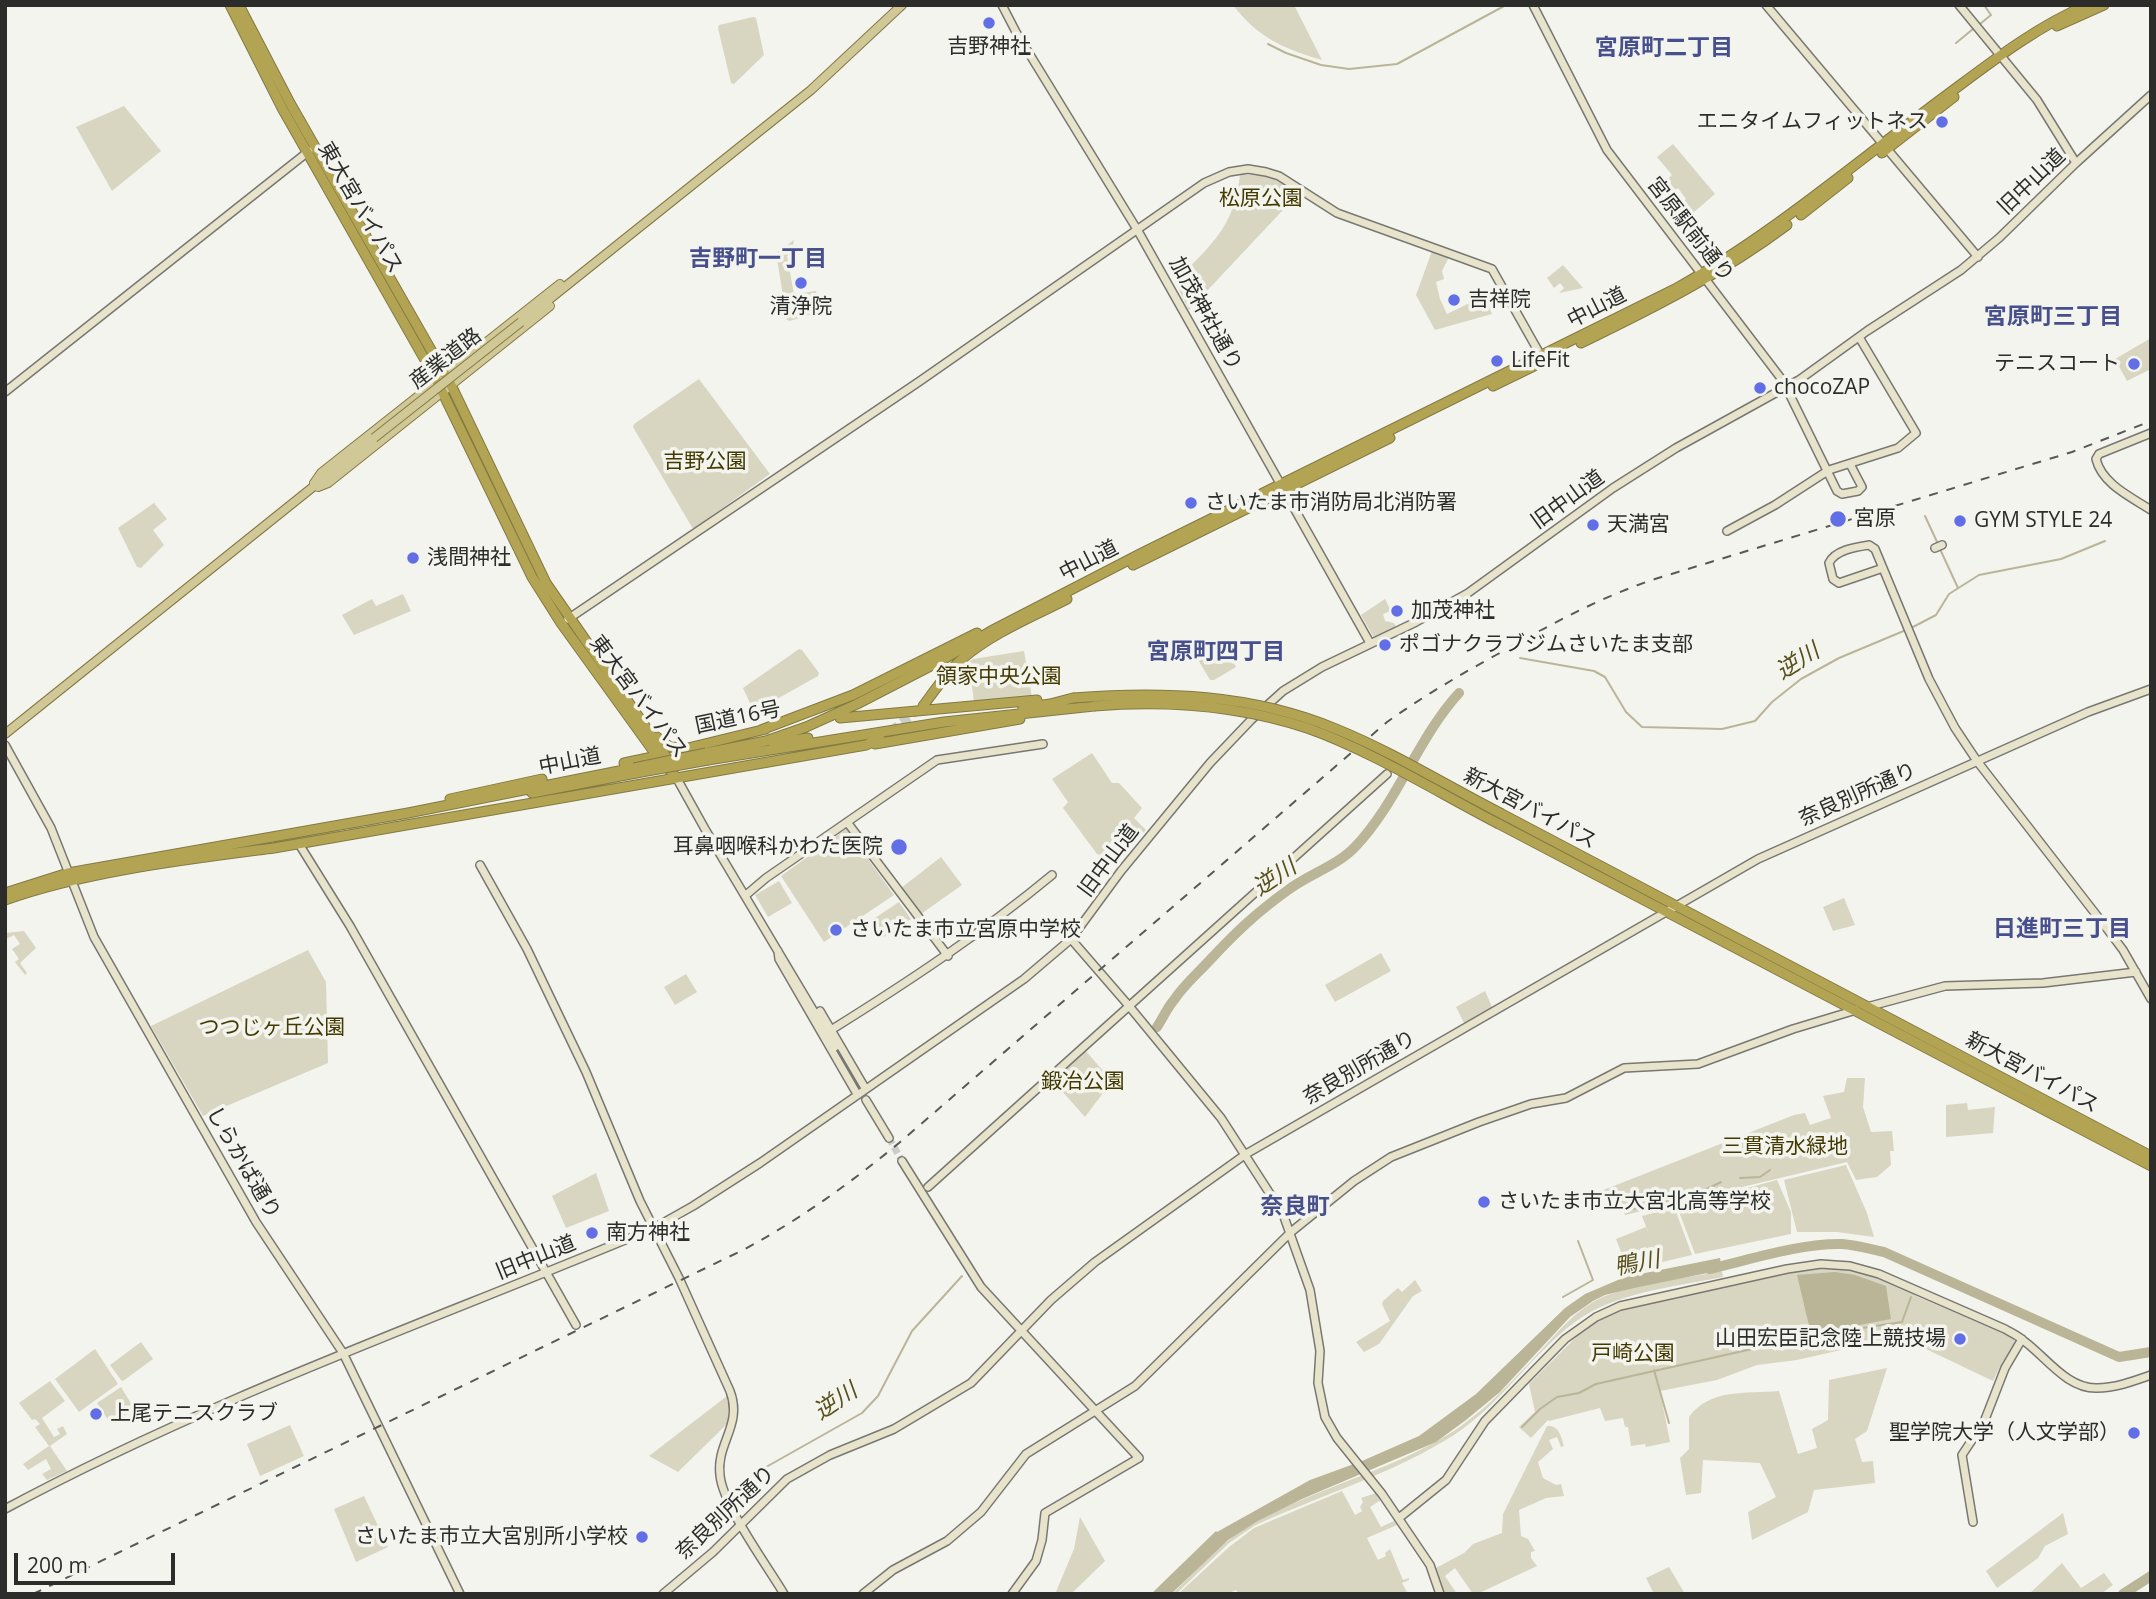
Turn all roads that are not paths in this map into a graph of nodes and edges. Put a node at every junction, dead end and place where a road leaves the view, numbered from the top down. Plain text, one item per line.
1 (230, 5) edge
2 (239, 5) edge
3 (902, 5) edge
4 (1002, 5) edge
5 (1534, 5) edge
6 (1766, 5) edge
7 (1959, 5) edge
8 (2087, 5) edge
9 (2104, 5) edge
10 (2069, 12) edge
11 (2001, 57) junction
12 (2151, 95) edge
13 (1884, 147) junction
14 (311, 149) junction
15 (2076, 163) junction
16 (1138, 230) junction
17 (1978, 257) junction
18 (584, 272) junction
19 (1704, 277) junction
20 (1859, 337) junction
21 (1541, 356) junction
22 (445, 374) junction
23 (437, 381) junction
24 (452, 385) junction
25 (1787, 387) junction
26 (443, 392) junction
27 (5, 393) edge
28 (2151, 433) edge
29 (1850, 464) junction
30 (1829, 470) junction
31 (1283, 488) junction
32 (309, 491) junction
33 (2151, 510) edge
34 (1727, 531) dead end
35 (1883, 568) junction
36 (1081, 585) junction
37 (565, 620) junction
38 (1370, 643) junction
39 (2151, 689) edge
40 (1073, 698) junction
41 (923, 706) tunnel mouth
42 (1094, 706) junction
43 (840, 718) dead end
44 (805, 722) dead end
45 (645, 726) junction
46 (761, 730) junction
47 (5, 734) edge
48 (880, 739) tunnel mouth
49 (1043, 744) dead end
50 (5, 745) edge
51 (866, 745) junction
52 (688, 748) junction
53 (727, 751) junction
54 (661, 755) junction
55 (707, 757) junction
56 (1977, 761) junction
57 (1387, 774) dead end
58 (676, 777) junction
59 (408, 816) junction
60 (1500, 819) junction
61 (847, 822) junction
62 (358, 834) junction
63 (299, 844) junction
64 (207, 856) junction
65 (480, 865) dead end
66 (1052, 875) dead end
67 (69, 878) junction
68 (5, 893) edge
69 (746, 895) junction
70 (5, 900) edge
71 (1678, 907) junction
72 (1666, 913) junction
73 (1071, 939) junction
74 (777, 947) junction
75 (948, 956) junction
76 (2136, 972) junction
77 (2151, 999) edge
78 (1129, 1006) junction
79 (1869, 1007) junction
80 (1856, 1011) junction
81 (831, 1030) junction
82 (835, 1047) tunnel mouth
83 (849, 1061) junction
84 (841, 1066) junction
85 (865, 1088) junction
86 (857, 1094) junction
87 (866, 1100) tunnel mouth
88 (889, 1138) tunnel mouth
89 (1246, 1154) junction
90 (2151, 1156) edge
91 (902, 1161) tunnel mouth
92 (2151, 1166) edge
93 (928, 1187) dead end
94 (654, 1228) junction
95 (1291, 1232) junction
96 (547, 1273) junction
97 (576, 1325) dead end
98 (1022, 1333) junction
99 (2022, 1339) junction
100 (343, 1353) junction
101 (2151, 1374) edge
102 (1095, 1412) junction
103 (5, 1508) edge
104 (1399, 1518) junction
105 (1973, 1522) dead end
106 (741, 1523) junction
107 (460, 1594) edge
108 (663, 1594) edge
109 (784, 1594) edge
110 (863, 1594) edge
111 (1012, 1594) edge
112 (1440, 1594) edge

1 - 14 highway, 東大宮バイパス
2 - 14 highway, 東大宮バイパス
3 - 18 main road, 産業道路
4 - 16 street, 加茂神社通り
5 - 19 street, 宮原駅前通り
6 - 13 street
7 - 11 street
8 - 10 highway, 中山道
9 - 10 highway, 中山道
10 - 11 highway, 中山道
11 - 13 highway, 中山道
11 - 15 street
12 - 15 street, 旧中山道
13 - 17 street
13 - 19 highway, 中山道
14 - 22 highway, 東大宮バイパス
14 - 23 highway, 東大宮バイパス
14 - 27 street
15 - 17 street, 旧中山道
16 - 21 street
16 - 31 street, 加茂神社通り
16 - 37 street
17 - 20 street, 旧中山道
18 - 22 main road
18 - 24 main road
18 - 32 main road, 産業道路, bridge
19 - 21 highway, 中山道
19 - 25 street, 宮原駅前通り
19 - 31 highway, 中山道
20 - 25 street, 旧中山道
20 - 29 street
21 - 31 highway, 中山道
22 - 23 main road
22 - 24 highway, 東大宮バイパス
23 - 26 highway, 東大宮バイパス
23 - 32 main road
24 - 26 main road
24 - 37 highway, 東大宮バイパス
25 - 30 street, 宮原駅前通り
25 - 38 street, 旧中山道
26 - 32 main road
26 - 37 highway, 東大宮バイパス
28 - 33 street
29 - 30 street
29 - 30 street, 宮原駅前通り
30 - 34 street
31 - 36 highway, 中山道
31 - 38 street, 加茂神社通り
31 - 41 highway, 中山道
32 - 47 main road, 産業道路
35 - 35 street
35 - 56 street
36 - 46 highway
36 - 53 highway, 中山道
37 - 45 highway, 東大宮バイパス
37 - 54 highway, 東大宮バイパス
38 - 73 street, 旧中山道
39 - 56 street, 奈良別所通り
40 - 43 highway, 新大宮バイパス
40 - 53 highway
40 - 60 highway, 新大宮バイパス, bridge
42 - 51 highway, 新大宮バイパス
42 - 55 highway
42 - 60 highway, 新大宮バイパス, bridge
44 - 46 highway, 国道16号
45 - 52 highway, 国道16号
45 - 54 highway, 東大宮バイパス
46 - 52 highway, 国道16号
48 - 51 highway, 中山道
49 - 61 street
50 - 67 street, しらかば通り
51 - 58 highway, 中山道
52 - 58 highway
53 - 55 highway, 中山道
54 - 58 highway, 東大宮バイパス
54 - 59 highway
55 - 59 highway, 中山道, bridge
56 - 71 street, 奈良別所通り
56 - 76 street
57 - 78 street
58 - 62 highway, 中山道
58 - 69 street
59 - 62 highway
59 - 64 highway
59 - 67 highway, 中山道
60 - 71 highway, 新大宮バイパス
60 - 72 highway, 新大宮バイパス
61 - 69 street
61 - 75 street
62 - 63 highway, 中山道
63 - 64 highway, 中山道
63 - 96 street
64 - 67 highway, 中山道
65 - 94 street
66 - 75 street
67 - 68 highway, 中山道
67 - 70 highway, 中山道
67 - 100 street, しらかば通り
69 - 74 street
71 - 72 street, 奈良別所通り
71 - 79 highway, 新大宮バイパス
72 - 80 highway, 新大宮バイパス
72 - 89 street, 奈良別所通り
73 - 78 street
73 - 85 street, 旧中山道
74 - 81 street
74 - 82 street
74 - 84 street
75 - 81 street
76 - 77 street
76 - 79 street
78 - 89 street
78 - 93 street
79 - 80 street
79 - 90 highway, 新大宮バイパス
80 - 92 highway, 新大宮バイパス
80 - 95 street
81 - 83 street
83 - 84 street
83 - 85 street
84 - 86 street
85 - 86 street, 旧中山道
86 - 94 street, 旧中山道
87 - 88 street
89 - 95 street
89 - 98 street, 奈良別所通り
91 - 98 street
94 - 96 street, 旧中山道
94 - 106 street
95 - 102 street
95 - 104 street
96 - 97 street
96 - 100 street, 旧中山道
98 - 102 street
98 - 106 street, 奈良別所通り
99 - 101 street
99 - 104 street
99 - 105 street
100 - 103 street, 旧中山道
100 - 107 street, しらかば通り
102 - 110 street
102 - 111 street
104 - 112 street
106 - 108 street, 奈良別所通り
106 - 109 street

